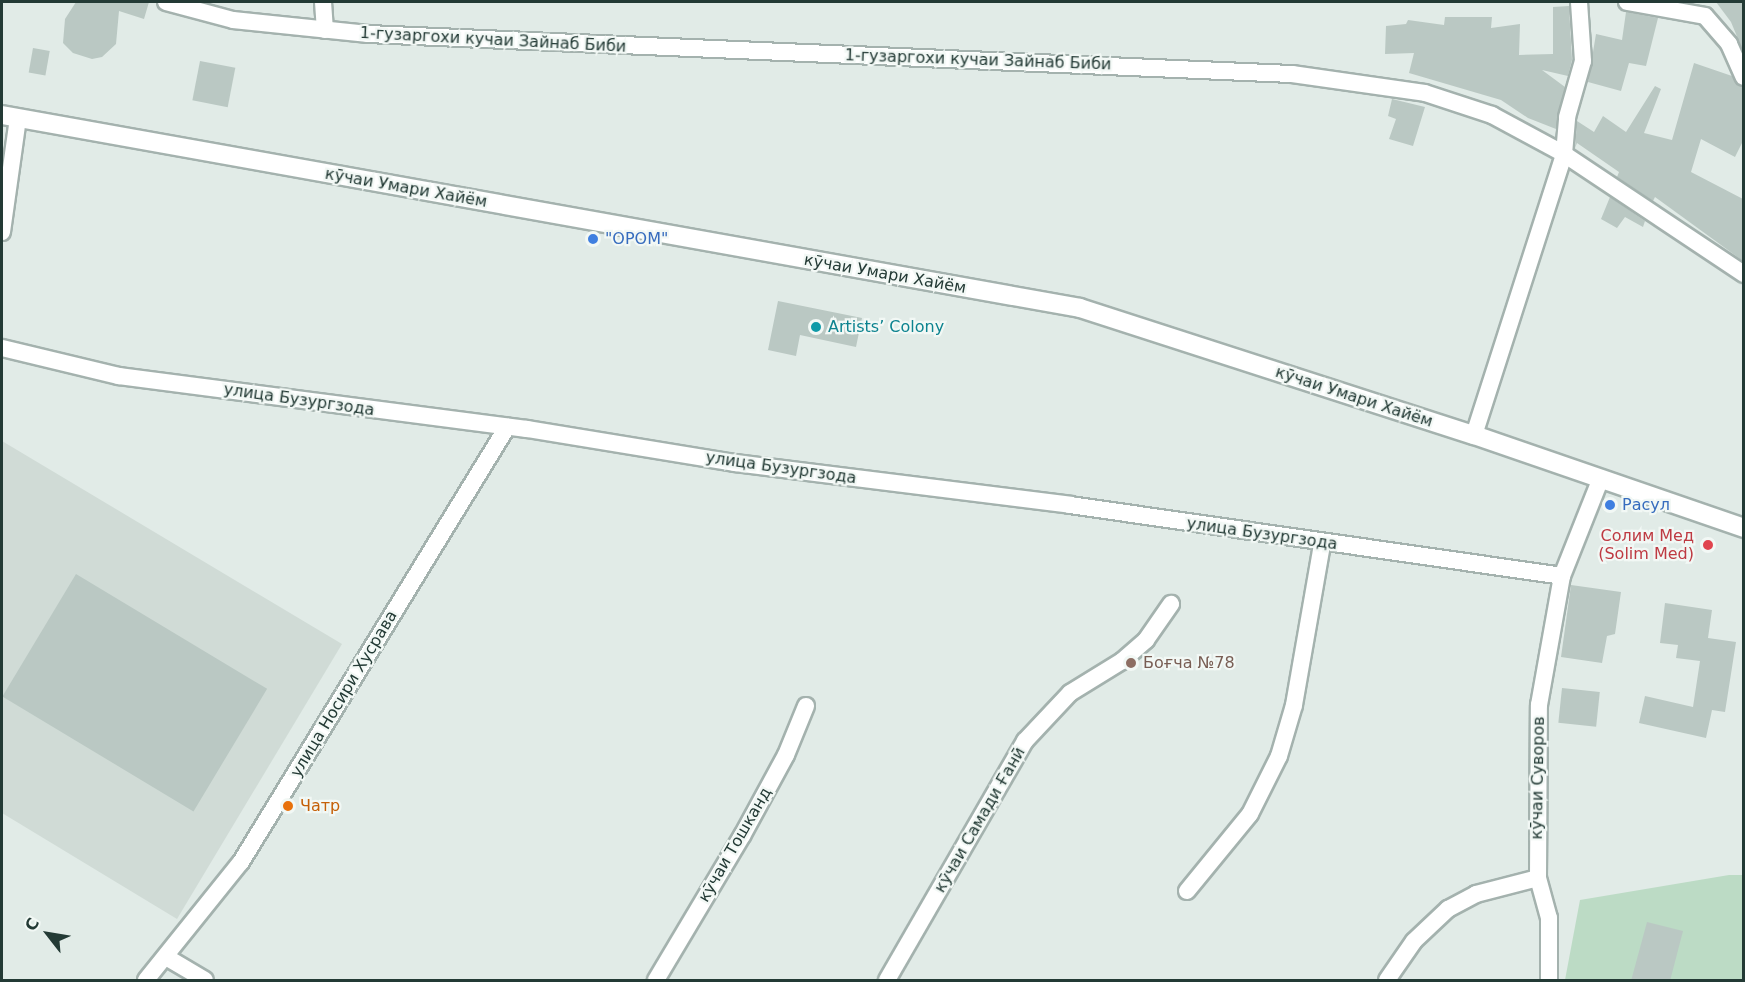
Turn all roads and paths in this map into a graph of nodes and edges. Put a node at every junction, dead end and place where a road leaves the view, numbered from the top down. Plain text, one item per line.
1 (166, 2) edge
2 (323, 2) edge
3 (1579, 2) edge
4 (1627, 2) edge
5 (325, 30) junction
6 (1743, 77) edge
7 (10, 117) edge
8 (1564, 154) junction
9 (2, 232) edge
10 (1743, 274) edge
11 (2, 348) edge
12 (507, 427) junction
13 (1474, 435) junction
14 (1601, 478) junction
15 (1743, 528) edge
16 (1322, 544) junction
17 (1562, 576) junction
18 (1171, 604) dead end
19 (806, 706) dead end
20 (1538, 878) junction
21 (1187, 891) dead end
22 (166, 957) junction
23 (146, 981) edge
24 (205, 981) edge
25 (656, 981) edge
26 (887, 981) edge
27 (1387, 981) edge
28 (1549, 981) edge

1 - 5 street, 1-гузаргохи кучаи Зайнаб Биби
2 - 5 street
3 - 8 street
4 - 6 street
5 - 8 street, 1-гузаргохи кучаи Зайнаб Биби
7 - 9 street
7 - 13 main road, кӯчаи Умари Хайём
8 - 10 street, 1-гузаргохи кучаи Зайнаб Биби
8 - 13 street
11 - 12 street, улица Бузургзода
12 - 16 street, улица Бузургзода
12 - 22 street, улица Носири Хусрава
13 - 14 main road, кӯчаи Умари Хайём
14 - 15 main road, кӯчаи Умари Хайём
14 - 17 street, кӯчаи Суворов
16 - 17 street, улица Бузургзода
16 - 21 street
17 - 20 street, кӯчаи Суворов
18 - 26 street, кӯчаи Самади Ғанӣ
19 - 25 street, кӯчаи Тошканд
20 - 27 street
20 - 28 street, кӯчаи Суворов
22 - 23 street, улица Носири Хусрава
22 - 24 street

